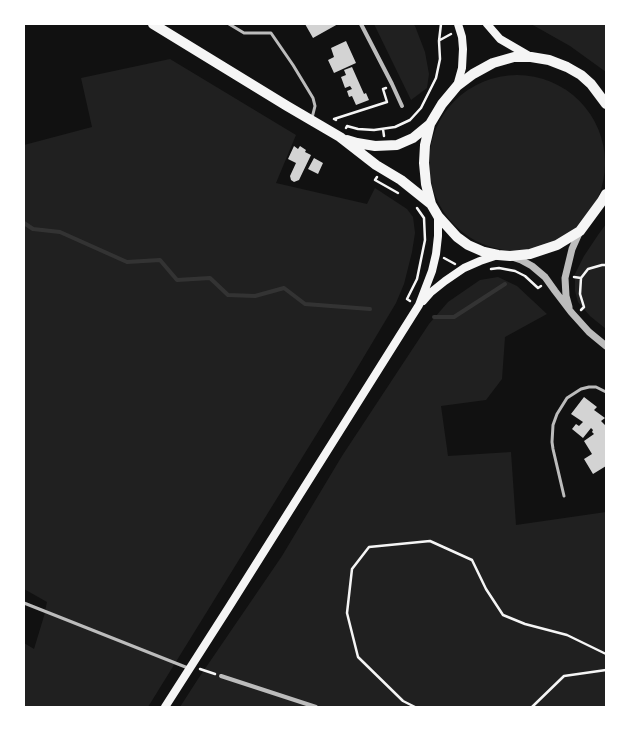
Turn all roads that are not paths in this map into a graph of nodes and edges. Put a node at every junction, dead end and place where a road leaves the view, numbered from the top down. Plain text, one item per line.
1 (153, 24) edge
2 (229, 24) edge
3 (361, 24) edge
4 (458, 24) edge
5 (487, 24) edge
6 (531, 57) junction
7 (591, 84) junction
8 (457, 86) junction
9 (606, 94) edge
10 (606, 104) edge
11 (402, 106) dead end
12 (312, 121) junction
13 (430, 124) junction
14 (340, 137) junction
15 (605, 198) edge
16 (431, 204) junction
17 (438, 216) junction
18 (580, 231) junction
19 (498, 255) junction
20 (510, 256) junction
21 (418, 305) junction
22 (573, 314) junction
23 (606, 346) edge
24 (606, 392) edge
25 (564, 496) dead end
26 (24, 603) edge
27 (190, 668) junction
28 (221, 676) road end
29 (165, 707) edge
30 (316, 707) edge

1 - 12 highway
2 - 12 lane
3 - 11 street
4 - 8 main road
5 - 6 main road
6 - 7 highway
6 - 8 highway
7 - 9 highway
7 - 10 highway
8 - 13 highway
12 - 14 highway
13 - 14 highway
13 - 16 highway
14 - 16 highway
15 - 18 highway
16 - 17 highway
17 - 19 highway
17 - 21 main road
18 - 20 highway
18 - 22 street
19 - 20 highway
19 - 21 main road
20 - 22 street
21 - 27 main road
22 - 23 street
24 - 25 lane
26 - 27 lane
27 - 29 main road
28 - 30 street

